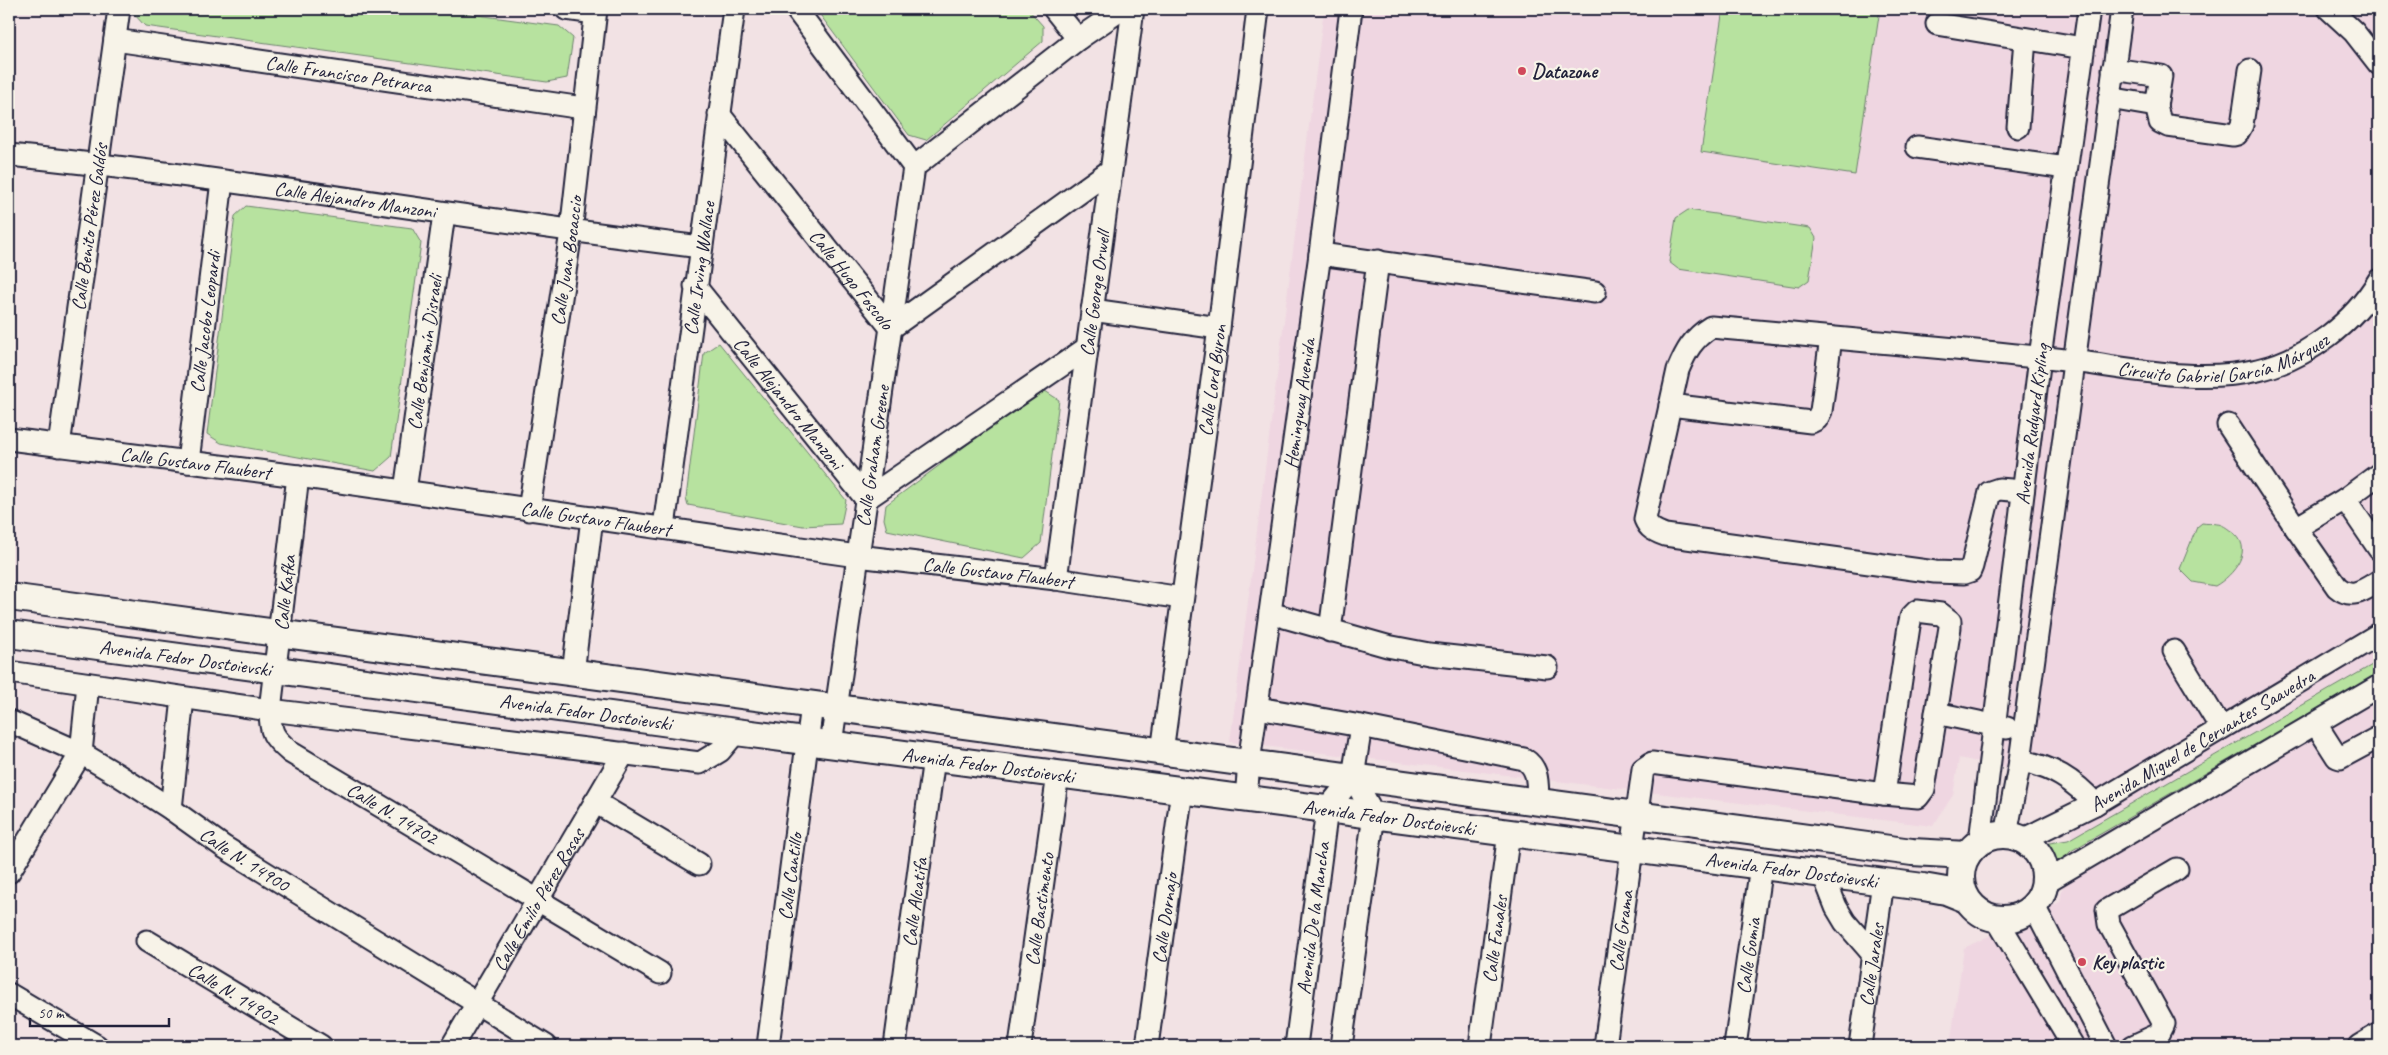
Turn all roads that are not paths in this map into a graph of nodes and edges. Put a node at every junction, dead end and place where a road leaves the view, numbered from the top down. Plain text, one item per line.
1 (119, 9) edge
2 (566, 9) edge
3 (734, 9) edge
4 (797, 9) edge
5 (1054, 9) edge
6 (1122, 9) edge
7 (1134, 9) edge
8 (1258, 9) edge
9 (1351, 9) edge
10 (2089, 9) edge
11 (2122, 9) edge
12 (2329, 9) edge
13 (596, 11) edge
14 (1937, 24) dead end
15 (1078, 39) junction
16 (2025, 39) junction
17 (115, 40) junction
18 (2083, 48) junction
19 (2379, 64) edge
20 (2113, 69) junction
21 (2250, 70) dead end
22 (2109, 98) junction
23 (2156, 106) junction
24 (584, 108) junction
25 (720, 114) junction
26 (2018, 126) dead end
27 (1917, 147) dead end
28 (9, 155) edge
29 (98, 164) junction
30 (914, 167) junction
31 (2066, 168) junction
32 (1111, 170) junction
33 (222, 181) junction
34 (444, 214) junction
35 (571, 232) junction
36 (701, 247) junction
37 (1320, 254) junction
38 (1378, 262) junction
39 (2379, 280) edge
40 (696, 286) junction
41 (1595, 292) dead end
42 (1092, 310) junction
43 (891, 328) junction
44 (1219, 328) junction
45 (1832, 338) junction
46 (1087, 348) junction
47 (2040, 357) junction
48 (2072, 360) junction
49 (1670, 405) junction
50 (2228, 425) dead end
51 (9, 439) edge
52 (59, 446) junction
53 (188, 462) junction
54 (2379, 474) edge
55 (298, 476) junction
56 (405, 491) junction
57 (2024, 491) junction
58 (866, 499) junction
59 (2345, 499) junction
60 (529, 510) junction
61 (592, 518) junction
62 (664, 528) junction
63 (2296, 528) junction
64 (2379, 549) edge
65 (857, 556) junction
66 (1056, 579) junction
67 (2379, 581) edge
68 (9, 597) edge
69 (1182, 598) junction
70 (1270, 613) junction
71 (1330, 630) junction
72 (280, 633) junction
73 (9, 634) edge
74 (2379, 634) edge
75 (2174, 650) dead end
76 (1547, 667) dead end
77 (276, 670) junction
78 (9, 672) edge
79 (573, 673) junction
80 (88, 684) junction
81 (2379, 686) edge
82 (184, 698) junction
83 (824, 706) junction
84 (1258, 708) junction
85 (270, 710) junction
86 (1936, 713) junction
87 (9, 721) edge
88 (2316, 724) junction
89 (1361, 726) junction
90 (1994, 726) junction
91 (2221, 728) junction
92 (2024, 730) junction
93 (736, 732) junction
94 (2379, 737) edge
95 (820, 743) junction
96 (1162, 752) junction
97 (81, 753) junction
98 (624, 753) junction
99 (934, 758) junction
100 (2020, 761) junction
101 (1249, 763) junction
102 (1058, 774) junction
103 (1353, 777) junction
104 (1182, 790) junction
105 (1884, 794) junction
106 (1246, 798) junction
107 (595, 802) junction
108 (1538, 802) junction
109 (2095, 804) junction
110 (171, 809) junction
111 (1327, 809) junction
112 (1374, 815) junction
113 (1636, 815) junction
114 (1509, 833) junction
115 (2014, 837) junction
116 (1974, 848) junction
117 (1632, 849) junction
118 (699, 864) dead end
119 (1761, 866) junction
120 (2177, 869) dead end
121 (9, 872) edge
122 (1823, 874) junction
123 (1883, 882) junction
124 (2039, 894) junction
125 (1966, 899) junction
126 (538, 900) junction
127 (1996, 918) junction
128 (147, 941) dead end
129 (1872, 953) junction
130 (660, 973) dead end
131 (9, 994) edge
132 (477, 1003) junction
133 (2379, 1034) edge
134 (96, 1046) edge
135 (321, 1046) edge
136 (452, 1046) edge
137 (546, 1046) edge
138 (768, 1046) edge
139 (894, 1046) edge
140 (1020, 1046) edge
141 (1147, 1046) edge
142 (1296, 1046) edge
143 (1341, 1046) edge
144 (1480, 1046) edge
145 (1605, 1046) edge
146 (1735, 1046) edge
147 (1860, 1046) edge
148 (2073, 1046) edge
149 (2106, 1046) edge
150 (2133, 1046) edge
151 (2359, 1046) edge

1 - 17 street, Calle Benito Pérez Galdós
2 - 13 street
3 - 25 street, Calle Irving Wallace
4 - 30 street
5 - 15 street
6 - 15 street
7 - 32 street, Calle George Orwell
8 - 44 street, Calle Lord Byron
9 - 37 street, Hemingway Avenida
10 - 18 street, Avenida Rudyard Kipling
11 - 20 street, Avenida Rudyard Kipling
12 - 19 street
13 - 24 street, Calle Juan Bocaccio
14 - 16 street
15 - 30 street
16 - 18 street
16 - 26 street
17 - 24 street, Calle Francisco Petrarca
17 - 29 street, Calle Benito Pérez Galdós
18 - 31 street, Avenida Rudyard Kipling
20 - 22 street, Avenida Rudyard Kipling
20 - 23 street
21 - 23 street
22 - 23 street
22 - 48 street, Avenida Rudyard Kipling
24 - 35 street, Calle Juan Bocaccio
25 - 36 street, Calle Irving Wallace
25 - 43 street, Calle Hugo Foscolo
27 - 31 street
28 - 29 street, Calle Alejandro Manzoni
29 - 33 street, Calle Alejandro Manzoni
29 - 52 street, Calle Benito Pérez Galdós
30 - 43 street, Calle Graham Greene
31 - 47 street, Avenida Rudyard Kipling
32 - 42 street, Calle George Orwell
32 - 43 street, Calle Hugo Foscolo
33 - 34 street, Calle Alejandro Manzoni
33 - 53 street, Calle Jacobo Leopardi
34 - 35 street, Calle Alejandro Manzoni
34 - 56 street, Calle Benjamín Disraeli
35 - 36 street, Calle Alejandro Manzoni
35 - 60 street, Calle Juan Bocaccio
36 - 40 street, Calle Irving Wallace
37 - 38 street
37 - 70 street, Hemingway Avenida
38 - 41 street
38 - 71 street
39 - 48 street, Circuito Gabriel García Márquez
40 - 58 street, Calle Alejandro Manzoni
40 - 62 street, Calle Irving Wallace
42 - 44 street
42 - 46 street, Calle George Orwell
43 - 58 street, Calle Graham Greene
44 - 69 street, Calle Lord Byron
45 - 47 street, Circuito Gabriel García Márquez
45 - 49 street, Circuito Gabriel García Márquez
45 - 49 street
46 - 58 street
46 - 66 street, Calle George Orwell
47 - 48 street, Circuito Gabriel García Márquez
47 - 57 street, Avenida Rudyard Kipling
48 - 92 street, Avenida Rudyard Kipling
49 - 57 street, Circuito Gabriel García Márquez
50 - 63 street
51 - 52 street, Calle Gustavo Flaubert
52 - 53 street, Calle Gustavo Flaubert
53 - 55 street, Calle Gustavo Flaubert
54 - 59 street
55 - 56 street, Calle Gustavo Flaubert
55 - 72 street, Calle Kafka
56 - 60 street, Calle Gustavo Flaubert
57 - 90 street, Avenida Rudyard Kipling
58 - 65 street, Calle Graham Greene
59 - 63 street
59 - 64 street
60 - 61 street, Calle Gustavo Flaubert
61 - 62 street, Calle Gustavo Flaubert
61 - 79 street
62 - 65 street, Calle Gustavo Flaubert
63 - 67 street
65 - 66 street, Calle Gustavo Flaubert
65 - 83 street, Calle Graham Greene
66 - 69 street, Calle Gustavo Flaubert
68 - 72 main road, Avenida Fedor Dostoievski
69 - 96 street, Calle Lord Byron
70 - 71 street
70 - 84 street, Hemingway Avenida
71 - 76 street
72 - 77 street, Calle Kafka
72 - 79 main road, Avenida Fedor Dostoievski
73 - 77 main road, Avenida Fedor Dostoievski
74 - 91 street, Avenida Miguel de Cervantes Saavedra
75 - 91 street
77 - 85 street, Calle Kafka
77 - 93 main road, Avenida Fedor Dostoievski
78 - 80 street
79 - 83 main road, Avenida Fedor Dostoievski
80 - 82 street
80 - 97 street
81 - 88 street
82 - 85 street
82 - 110 street
83 - 95 street, Calle Graham Greene
83 - 96 main road, Avenida Fedor Dostoievski
84 - 89 street
84 - 101 street, Hemingway Avenida
85 - 98 street
85 - 126 street, Calle N. 14702
86 - 90 street
86 - 105 street, Calle Grama
86 - 105 street
87 - 97 street, Calle N. 14900
88 - 94 street
88 - 124 street
89 - 103 street
89 - 108 street
90 - 92 street
90 - 116 street, Avenida Rudyard Kipling
91 - 109 street, Avenida Miguel de Cervantes Saavedra
92 - 100 street, Avenida Rudyard Kipling
93 - 95 main road, Avenida Fedor Dostoievski
93 - 98 street
95 - 99 main road, Avenida Fedor Dostoievski
95 - 138 street, Calle Cantillo
96 - 101 main road, Avenida Fedor Dostoievski
97 - 110 street, Calle N. 14900
97 - 121 street
98 - 107 street, Calle Emilio Pérez Rosas
99 - 102 main road, Avenida Fedor Dostoievski
99 - 139 street, Calle Alcatifa
100 - 109 street
100 - 115 street, Avenida Rudyard Kipling
101 - 103 main road, Avenida Fedor Dostoievski
101 - 106 street, Hemingway Avenida
102 - 104 main road, Avenida Fedor Dostoievski
102 - 140 street, Calle Bastimento
103 - 108 main road, Avenida Fedor Dostoievski
103 - 111 street
103 - 112 street
104 - 106 main road, Avenida Fedor Dostoievski
104 - 141 street, Calle Dornajo
105 - 113 street, Calle Grama
106 - 111 main road, Avenida Fedor Dostoievski
107 - 118 street
107 - 126 street, Calle Emilio Pérez Rosas
108 - 113 main road, Avenida Fedor Dostoievski
109 - 115 street, Avenida Miguel de Cervantes Saavedra
110 - 132 street, Calle N. 14900
111 - 112 main road, Avenida Fedor Dostoievski
111 - 142 street, Avenida De la Mancha
112 - 114 main road, Avenida Fedor Dostoievski
112 - 143 street
113 - 116 main road, Avenida Fedor Dostoievski
113 - 117 street, Calle Grama
114 - 117 main road, Avenida Fedor Dostoievski
114 - 144 street, Calle Fanales
115 - 116 main road
115 - 124 main road
116 - 125 main road
117 - 119 main road, Avenida Fedor Dostoievski
117 - 145 street, Calle Grama
119 - 122 main road, Avenida Fedor Dostoievski
119 - 146 street, Calle Gomia
120 - 150 street
122 - 123 main road, Avenida Fedor Dostoievski
122 - 129 street
123 - 125 main road, Avenida Fedor Dostoievski
123 - 129 street, Calle Jarales
124 - 127 main road
124 - 149 street
125 - 127 main road
126 - 130 street, Calle N. 14702
126 - 132 street, Calle Emilio Pérez Rosas
127 - 148 street
128 - 135 street, Calle N. 14902
129 - 147 street, Calle Jarales
131 - 134 street
132 - 136 street, Calle Emilio Pérez Rosas
132 - 137 street, Calle N. 14900
133 - 151 street

